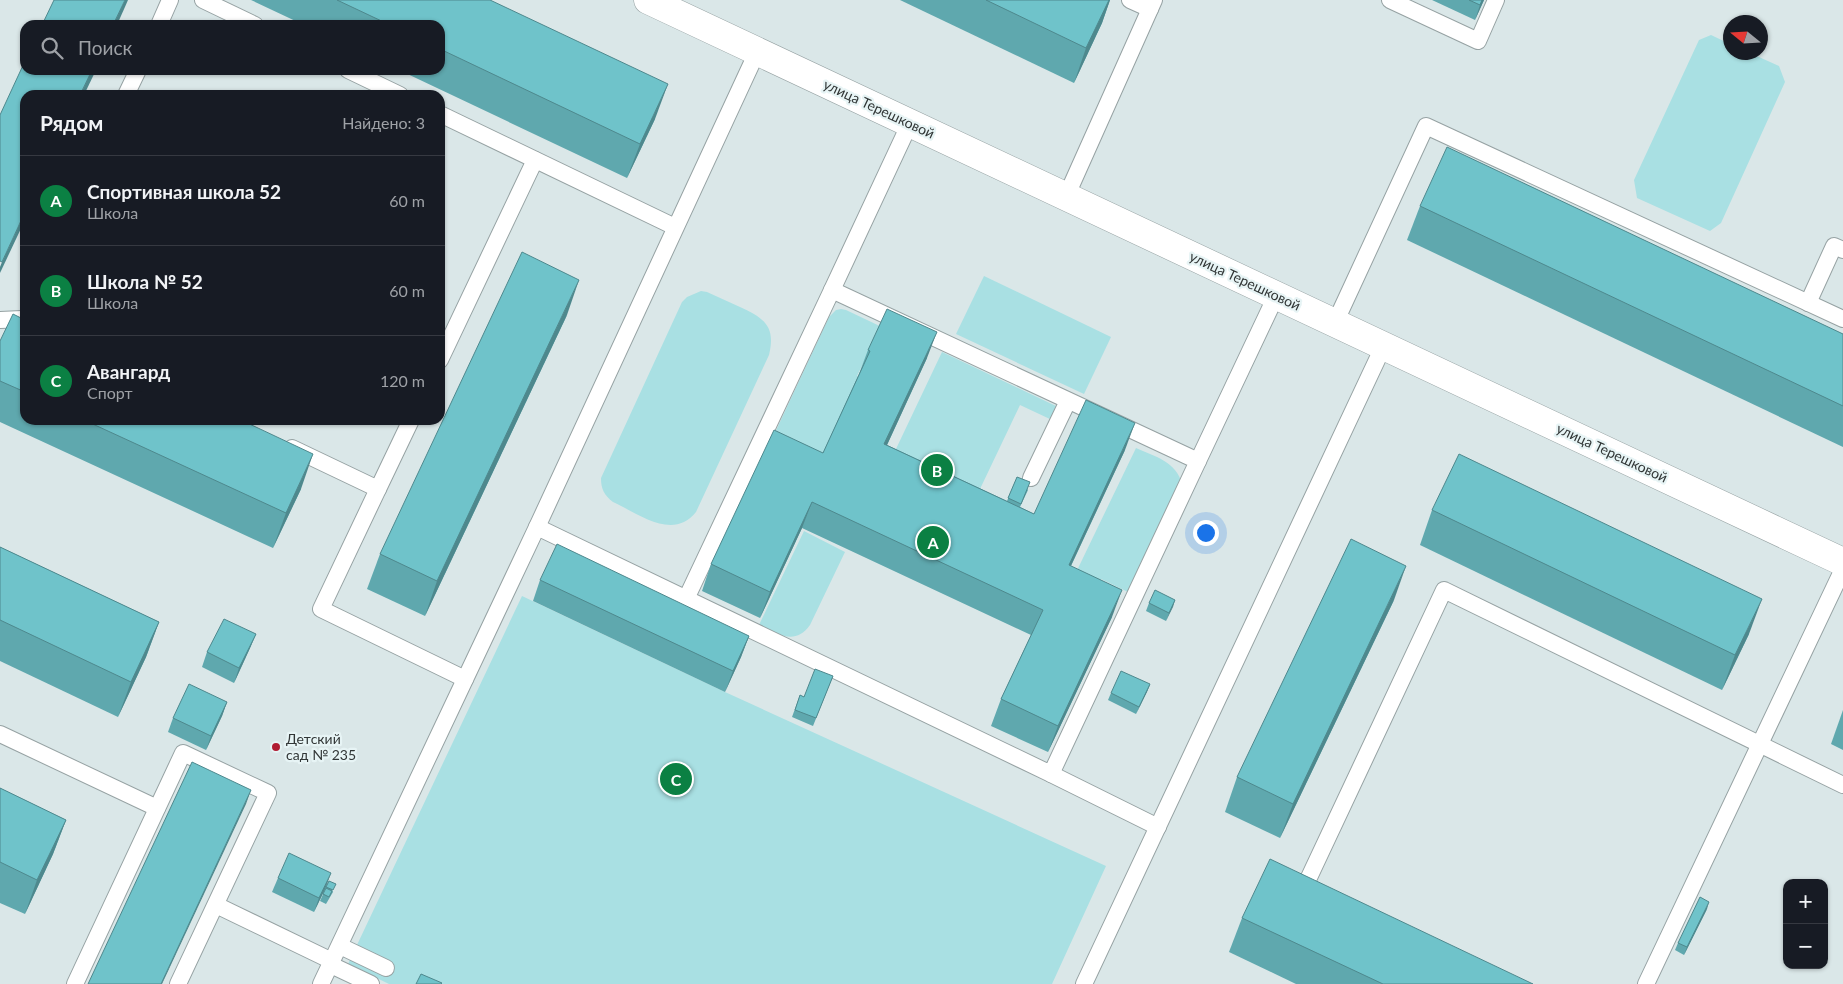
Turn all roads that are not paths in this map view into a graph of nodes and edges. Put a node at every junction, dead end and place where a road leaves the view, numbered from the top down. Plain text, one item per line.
1 (170, 0) edge
2 (203, 0) edge
3 (648, 0) edge
4 (1130, 0) edge
5 (1390, 0) edge
6 (1496, 0) edge
7 (1152, 5) edge
8 (160, 20) edge
9 (245, 20) edge
10 (757, 52) junction
11 (136, 75) edge
12 (358, 75) edge
13 (128, 90) edge
14 (390, 90) edge
15 (445, 116) edge
16 (910, 123) junction
17 (535, 160) junction
18 (1066, 196) junction
19 (675, 227) junction
20 (1843, 250) edge
21 (832, 290) junction
22 (1276, 296) junction
23 (1808, 303) junction
24 (20, 318) edge
25 (1843, 319) edge
26 (0, 320) edge
27 (1336, 323) junction
28 (1384, 345) junction
29 (445, 349) edge
30 (1068, 400) junction
31 (409, 425) edge
32 (276, 440) edge
33 (1198, 461) junction
34 (1031, 478) dead end
35 (378, 489) junction
36 (537, 527) junction
37 (1843, 562) edge
38 (1843, 569) edge
39 (686, 599) junction
40 (465, 679) junction
41 (0, 734) edge
42 (1760, 745) junction
43 (1050, 774) junction
44 (1843, 785) edge
45 (157, 808) junction
46 (1158, 827) junction
47 (1332, 899) edge
48 (216, 905) junction
49 (340, 946) junction
50 (332, 963) junction
51 (386, 968) dead end
52 (74, 984) edge
53 (178, 984) edge
54 (322, 984) edge
55 (371, 984) edge
56 (1084, 984) edge
57 (1646, 984) edge

1 - 8 lane
2 - 9 lane
3 - 10 street, улица Терешковой
4 - 7 lane
5 - 6 lane
7 - 18 lane
10 - 16 street, улица Терешковой
10 - 19 lane
11 - 13 lane
12 - 14 lane
15 - 17 lane
16 - 18 street, улица Терешковой
16 - 21 lane
17 - 19 lane
17 - 29 lane
18 - 22 street, улица Терешковой
19 - 36 lane
20 - 23 lane
21 - 30 lane
21 - 39 lane
22 - 27 street, улица Терешковой
22 - 33 lane
23 - 25 lane
23 - 27 lane
24 - 26 lane
27 - 28 street, улица Терешковой
28 - 37 street, улица Терешковой
28 - 46 lane
30 - 33 lane
30 - 34 lane
31 - 35 lane
32 - 35 lane
33 - 43 lane
35 - 40 lane
36 - 39 lane
36 - 40 lane
38 - 42 lane
39 - 43 lane
40 - 49 lane
41 - 45 lane
42 - 44 lane
42 - 47 lane
42 - 57 lane
43 - 46 lane
45 - 48 lane
45 - 52 lane
46 - 56 lane
48 - 50 lane
48 - 53 lane
49 - 50 lane
49 - 51 lane
50 - 54 lane
50 - 55 lane

